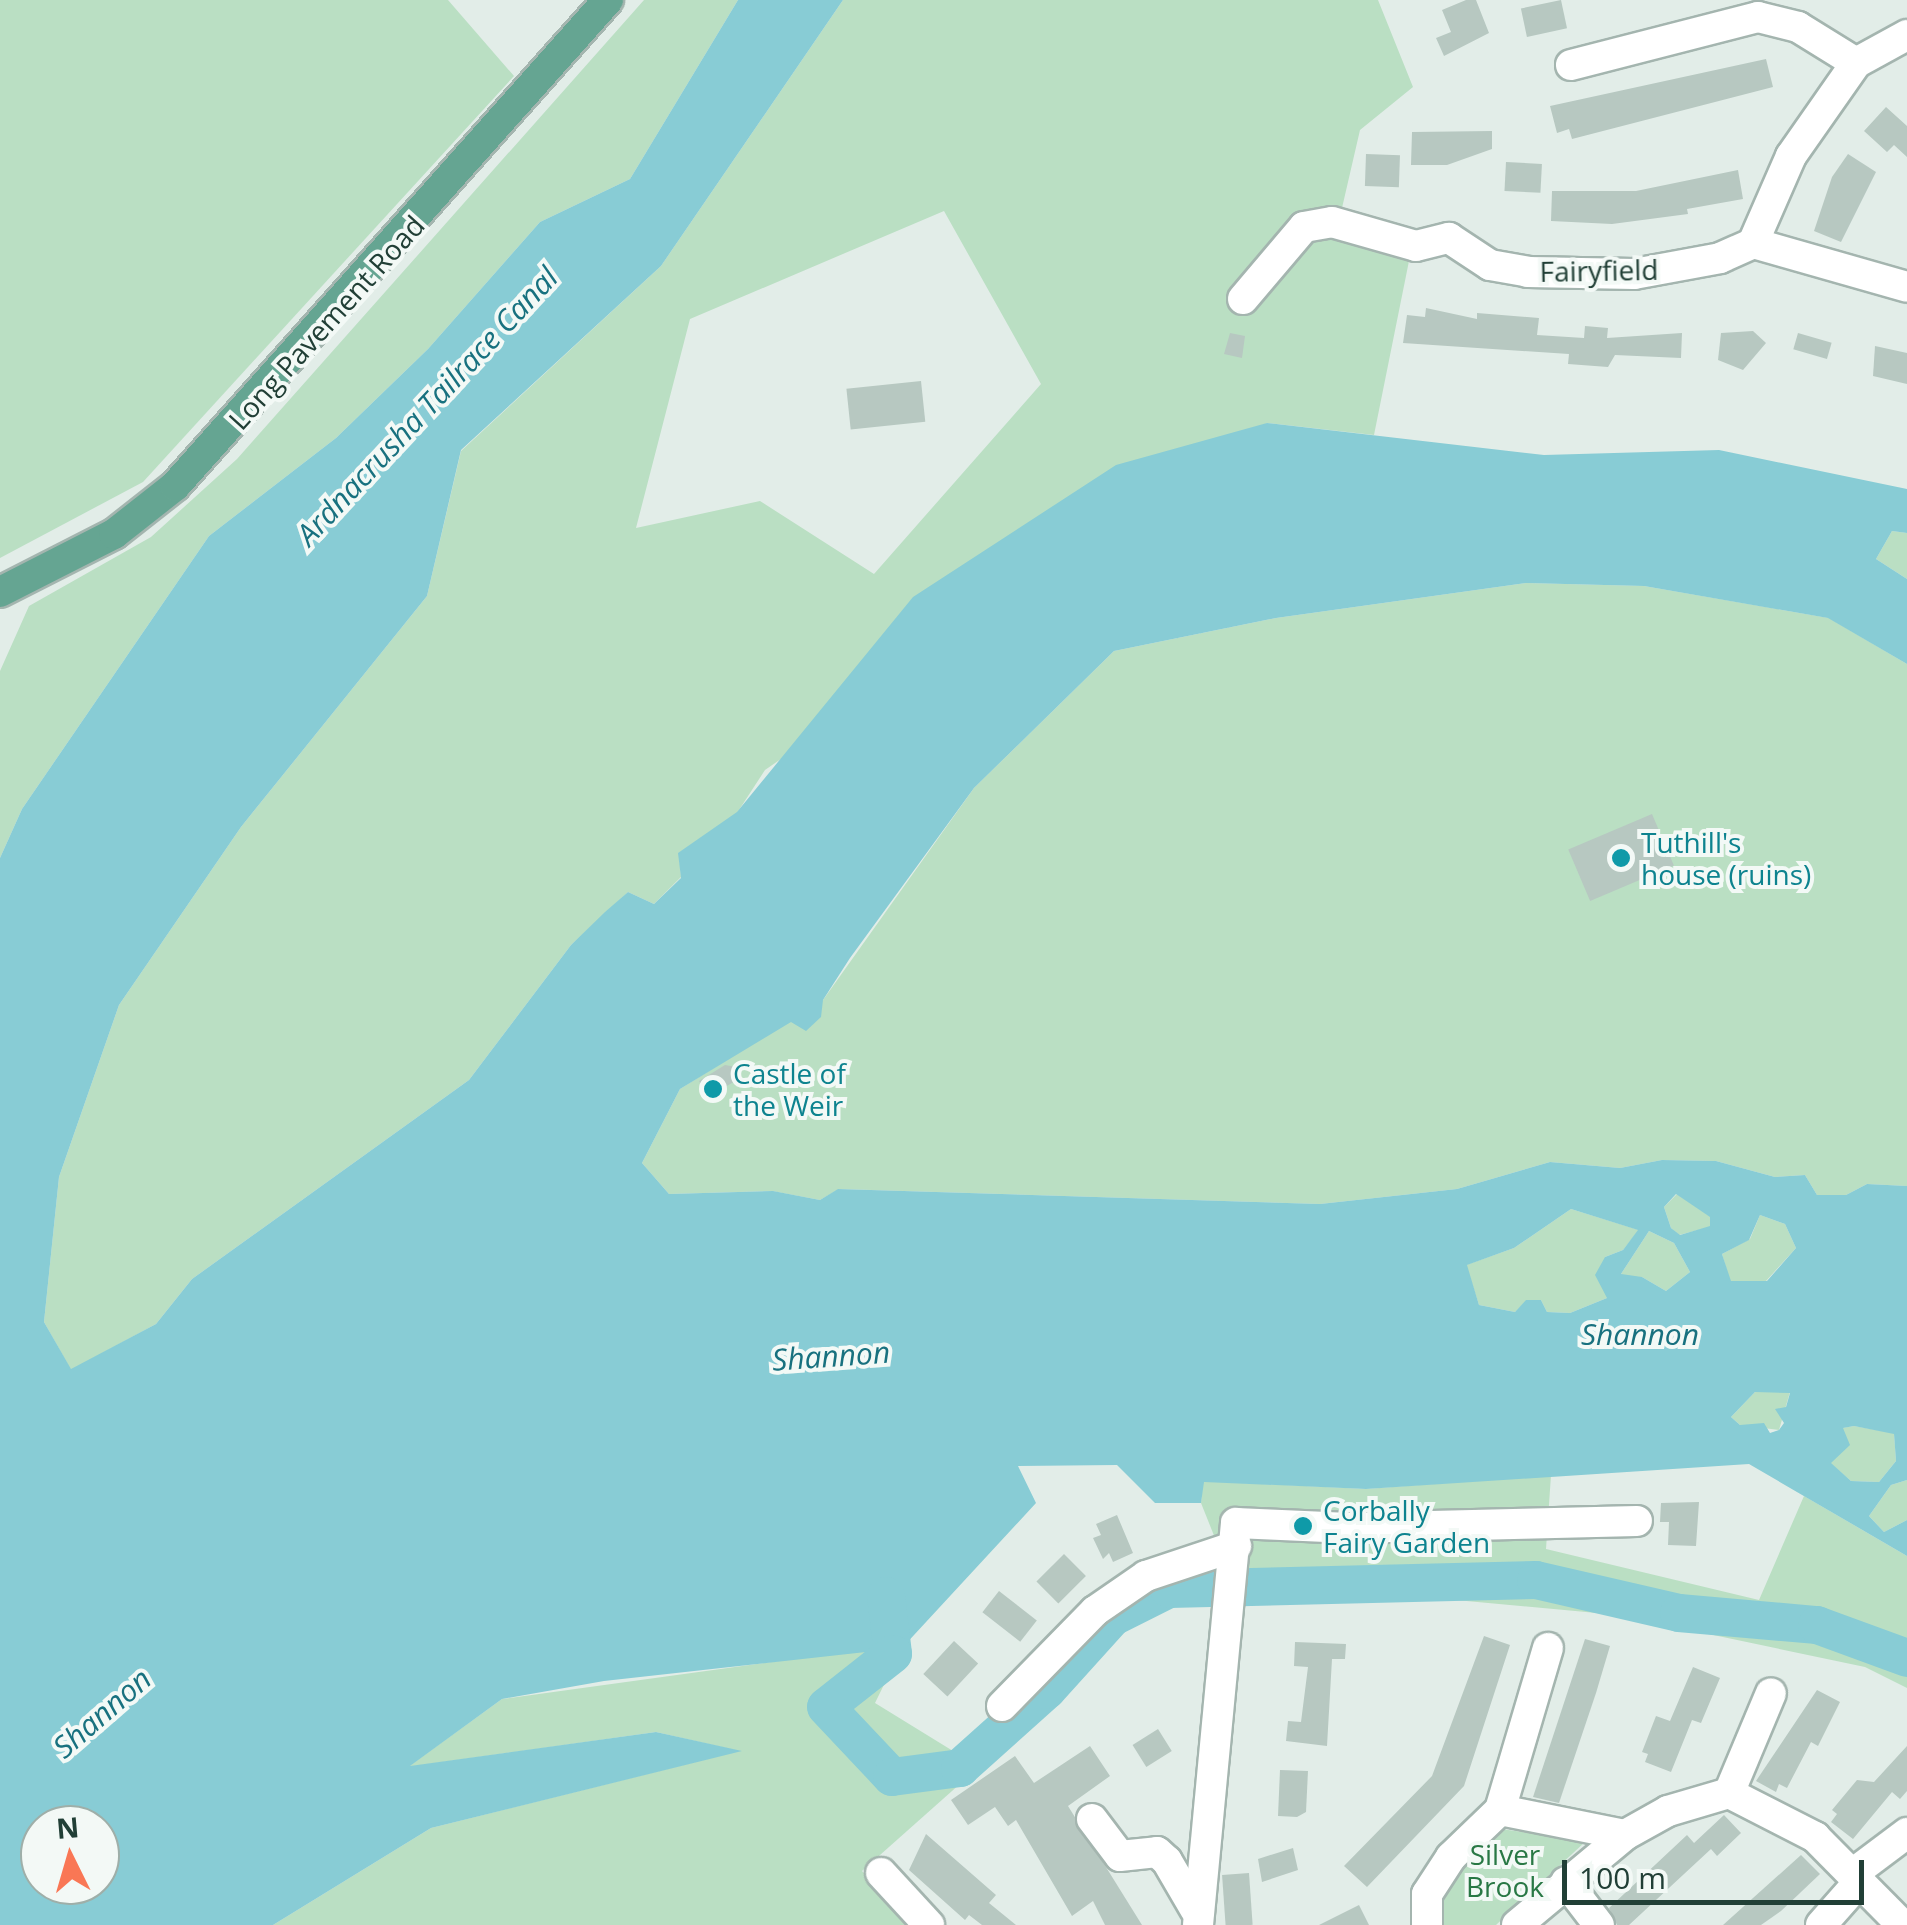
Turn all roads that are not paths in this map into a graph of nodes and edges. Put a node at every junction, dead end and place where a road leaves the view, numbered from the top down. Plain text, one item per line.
1 (608, 0) edge
2 (1907, 35) edge
3 (1856, 63) junction
4 (1571, 65) dead end
5 (1753, 243) junction
6 (1907, 288) edge
7 (1243, 299) dead end
8 (0, 592) edge
9 (1637, 1521) dead end
10 (1236, 1546) junction
11 (1548, 1648) dead end
12 (1771, 1693) dead end
13 (1002, 1706) dead end
14 (1729, 1793) junction
15 (1500, 1810) junction
16 (1092, 1819) dead end
17 (1907, 1833) edge
18 (1625, 1835) junction
19 (881, 1873) dead end
20 (1857, 1877) junction
21 (1566, 1882) junction
22 (1196, 1917) edge
23 (930, 1925) edge
24 (1427, 1925) edge
25 (1517, 1925) edge
26 (1598, 1925) edge
27 (1821, 1925) edge
28 (1902, 1925) edge

1 - 8 main road, Long Pavement Road
2 - 3 street
3 - 4 street
3 - 5 street
5 - 6 street
5 - 7 street, Fairyfield
9 - 10 street
10 - 13 street
10 - 22 street
11 - 15 street
12 - 14 street
14 - 18 street
14 - 20 street
15 - 18 street
15 - 24 street
16 - 22 street
17 - 20 street
18 - 21 street
19 - 23 street
20 - 27 street
20 - 28 street
21 - 25 street
21 - 26 street

